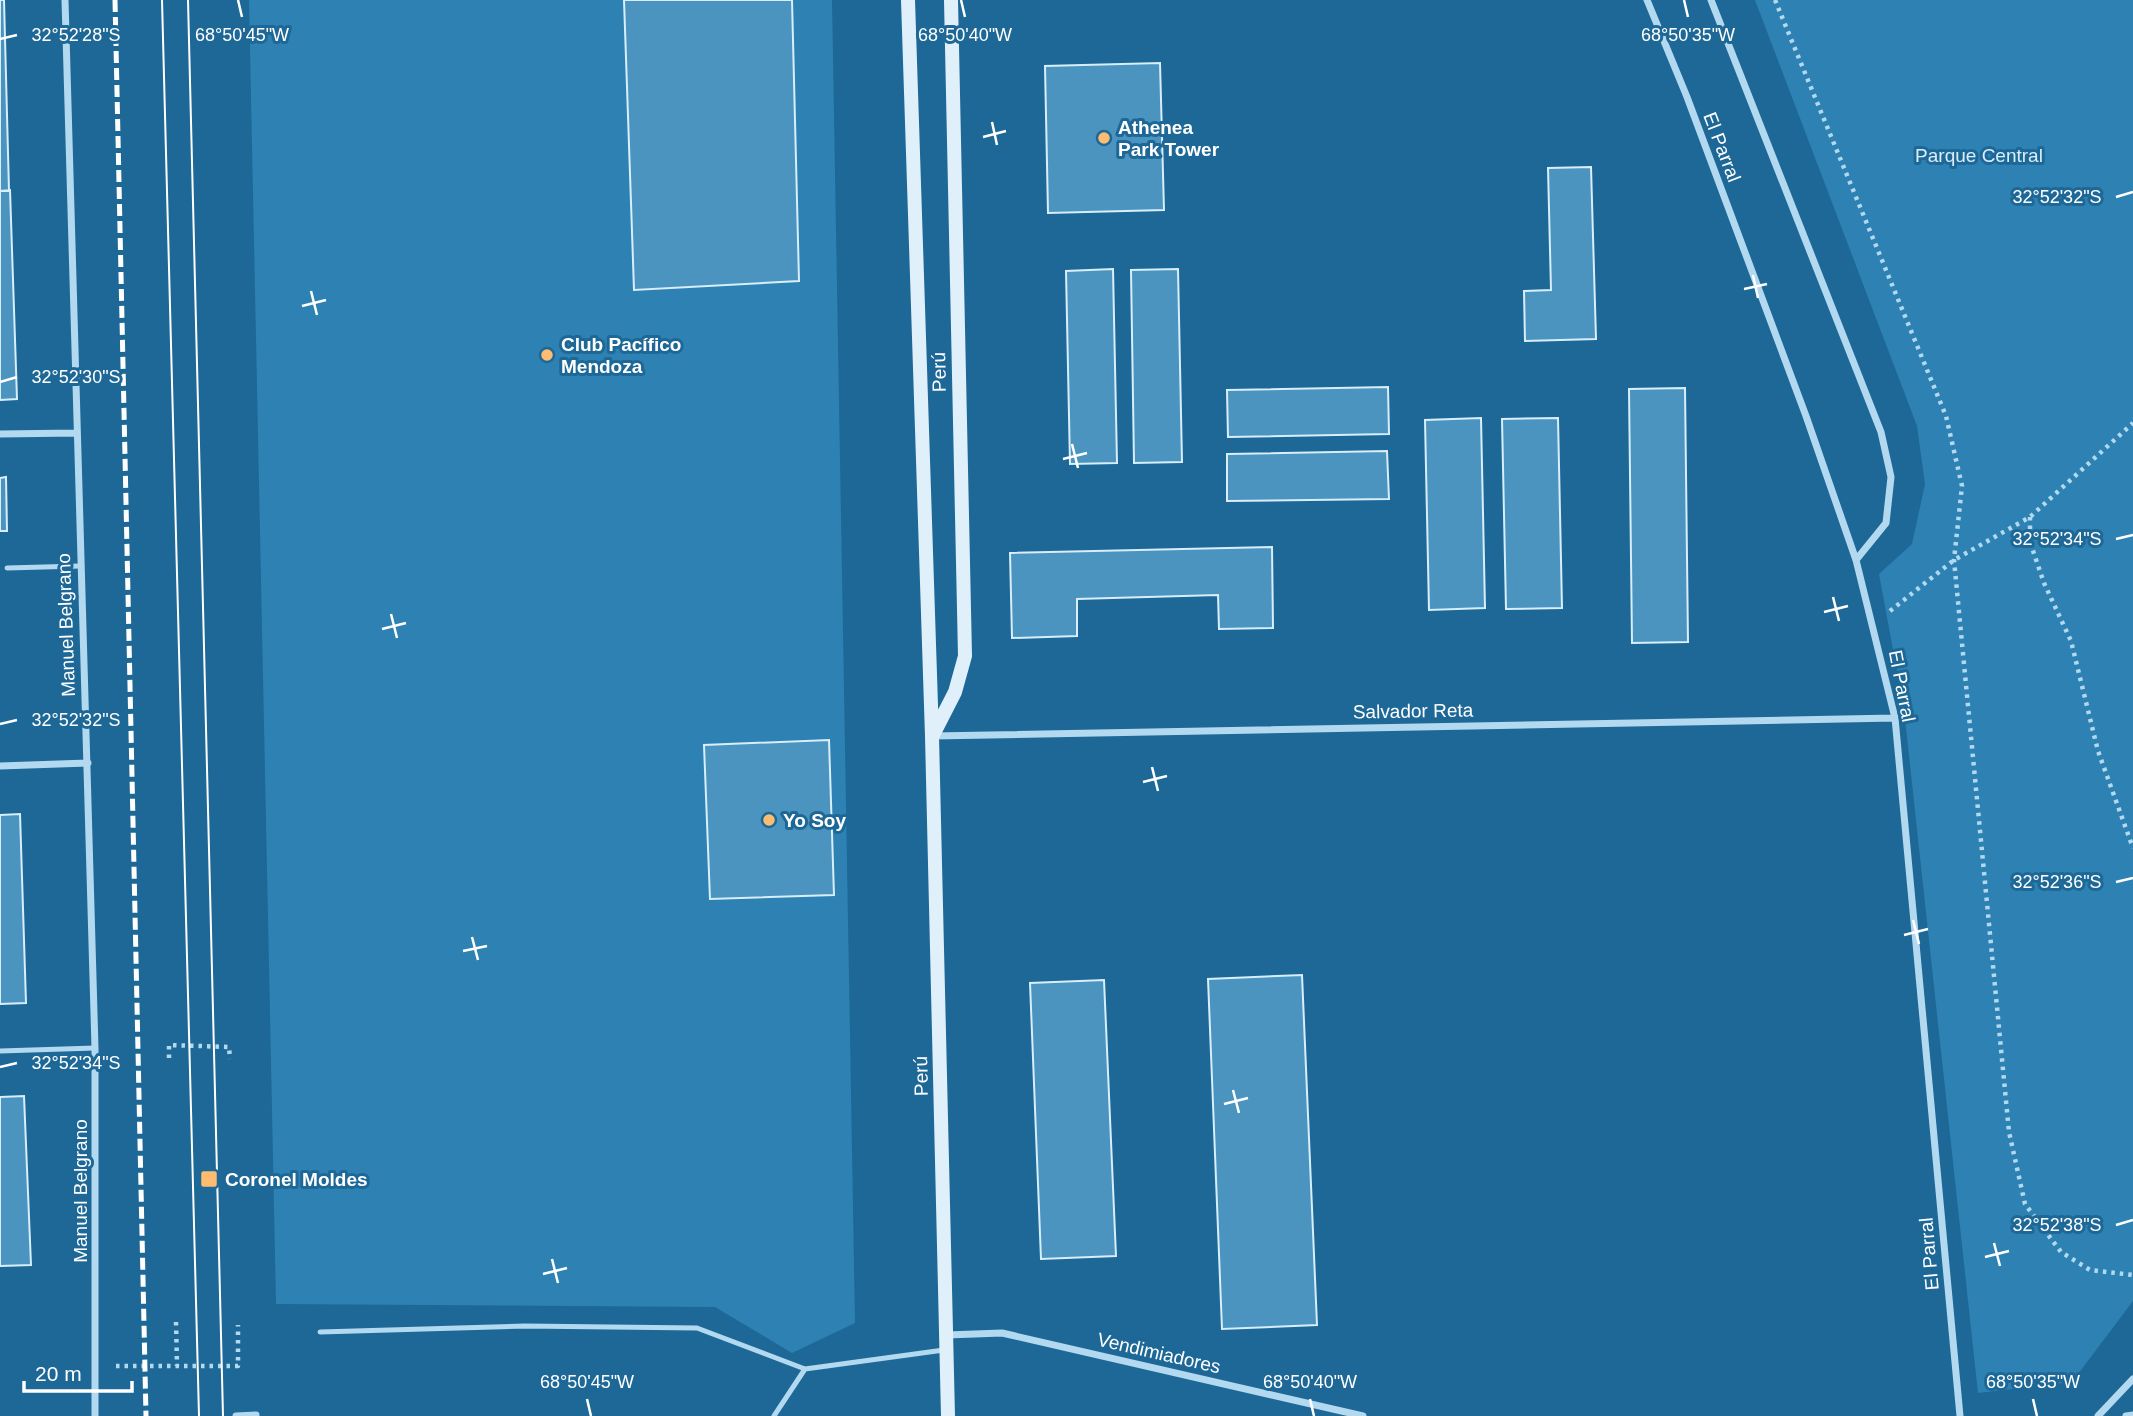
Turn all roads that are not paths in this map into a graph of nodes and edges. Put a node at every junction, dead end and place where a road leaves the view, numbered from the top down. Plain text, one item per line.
1 (65, 0) edge
2 (908, 0) edge
3 (951, 0) edge
4 (1647, 0) edge
5 (1711, 0) edge
6 (76, 433) junction
7 (0, 434) edge
8 (1856, 560) junction
9 (80, 566) junction
10 (7, 568) dead end
11 (1895, 718) junction
12 (932, 736) junction
13 (88, 763) junction
14 (0, 766) edge
15 (95, 1048) junction
16 (0, 1051) edge
17 (320, 1332) dead end
18 (947, 1335) junction
19 (947, 1350) junction
20 (805, 1369) junction
21 (2133, 1379) edge
22 (256, 1415) edge
23 (2133, 1415) edge
24 (95, 1416) edge
25 (236, 1416) edge
26 (774, 1416) edge
27 (948, 1416) edge
28 (1363, 1416) edge
29 (1960, 1416) edge
30 (2098, 1416) edge
31 (2126, 1416) edge

1 - 6 street, Manuel Belgrano
2 - 12 main road, Perú
3 - 12 main road, Perú
4 - 8 street, El Parral
5 - 8 street
6 - 7 street
6 - 9 street, Manuel Belgrano
8 - 11 street, El Parral
9 - 10 lane
9 - 13 street, Manuel Belgrano
11 - 12 street, Salvador Reta
11 - 29 street, El Parral
12 - 18 main road, Perú
13 - 14 street
13 - 15 street, Manuel Belgrano
15 - 16 lane
15 - 24 street, Manuel Belgrano
17 - 20 lane
18 - 19 main road, Perú
18 - 28 street, Vendimiadores
19 - 20 lane
19 - 27 main road, Perú
20 - 26 lane
21 - 30 street
22 - 25 street
23 - 31 street

